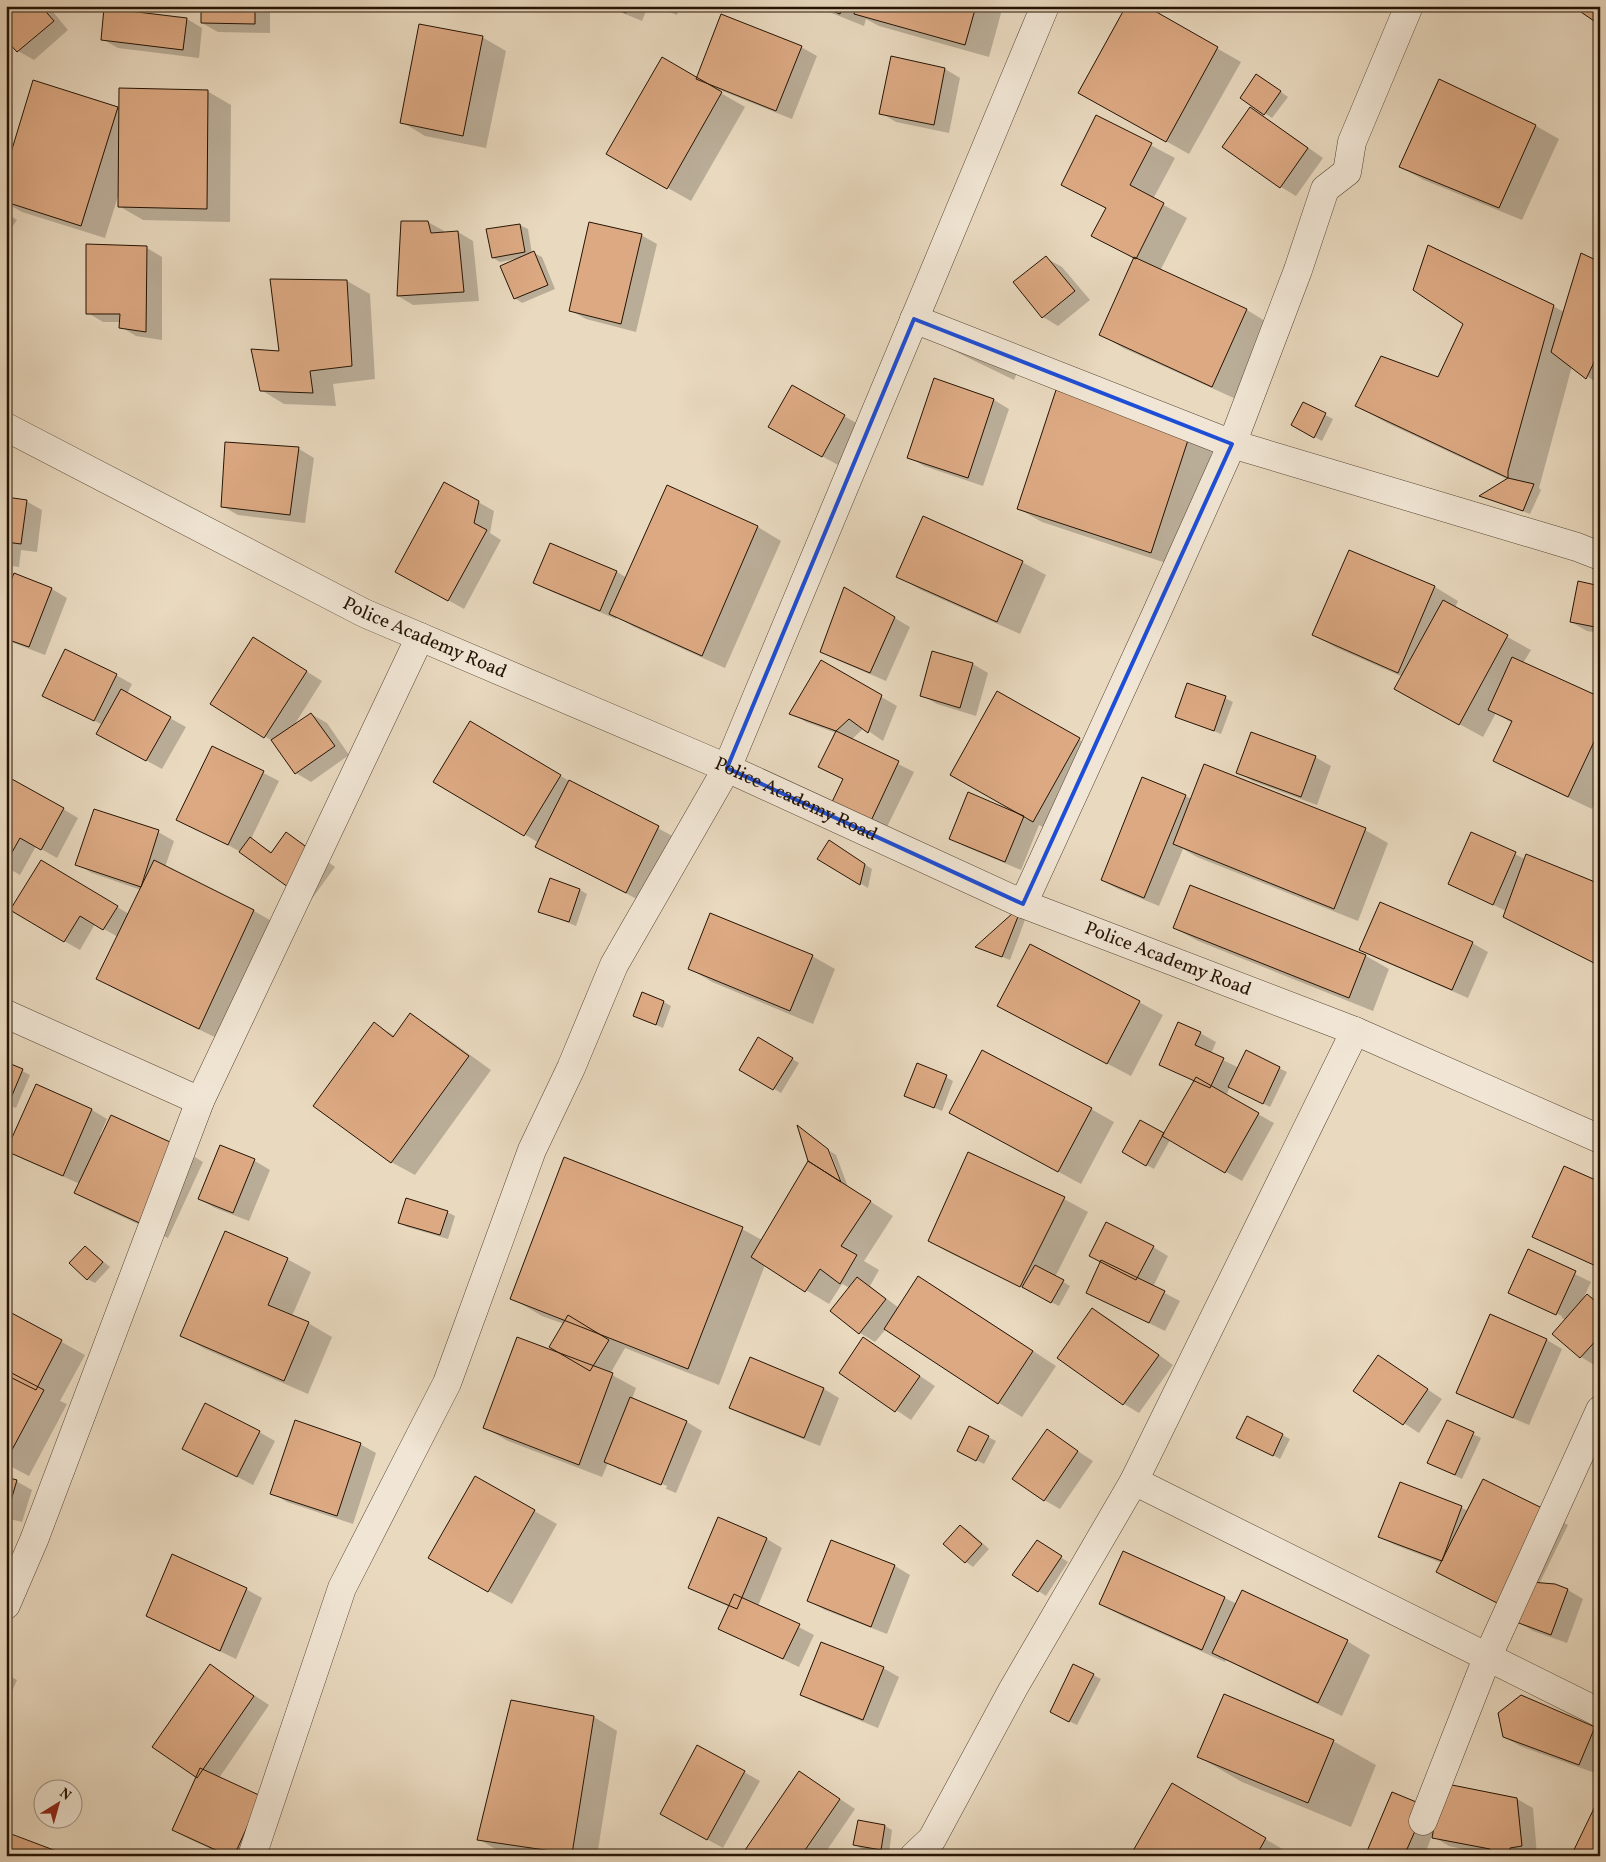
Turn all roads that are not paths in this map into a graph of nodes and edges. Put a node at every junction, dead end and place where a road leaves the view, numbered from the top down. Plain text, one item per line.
1 (1045, 6) edge
2 (1409, 6) edge
3 (914, 319) junction
4 (6, 427) edge
5 (1232, 444) junction
6 (1600, 556) edge
7 (420, 637) junction
8 (727, 768) junction
9 (1023, 904) junction
10 (6, 1014) edge
11 (1355, 1031) junction
12 (200, 1101) junction
13 (1600, 1139) edge
14 (1600, 1410) edge
15 (1134, 1481) junction
16 (6, 1605) edge
17 (1486, 1658) junction
18 (1600, 1713) edge
19 (1423, 1821) dead end
20 (252, 1856) edge
21 (914, 1856) edge

1 - 3 street
2 - 5 street
3 - 5 street
3 - 8 street
4 - 7 street, Police Academy Road
5 - 6 street
5 - 9 street
7 - 8 street, Police Academy Road
7 - 12 street
8 - 9 street, Police Academy Road
8 - 20 street
9 - 11 street, Police Academy Road
10 - 12 street
11 - 13 street, Police Academy Road
11 - 15 street
12 - 16 street
14 - 17 street
15 - 17 street
15 - 21 street
17 - 18 street
17 - 19 street

